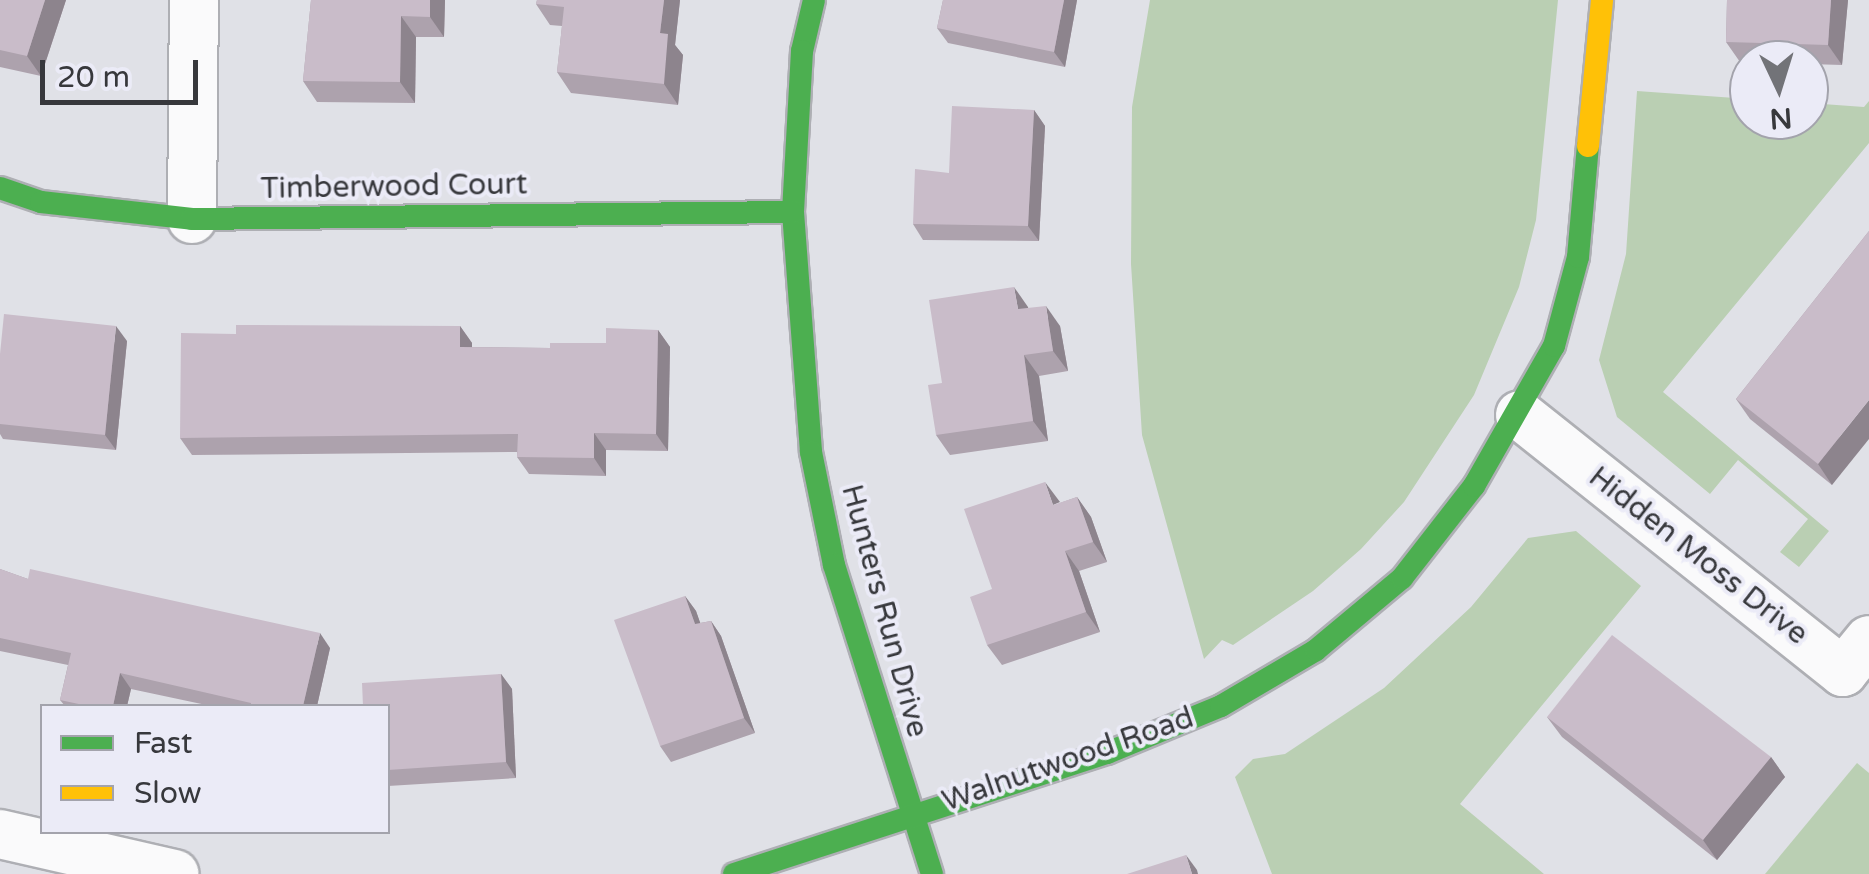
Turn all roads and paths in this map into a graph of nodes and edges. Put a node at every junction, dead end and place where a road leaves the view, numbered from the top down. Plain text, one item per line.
1 (194, 0) edge
2 (814, 0) edge
3 (1602, 0) edge
4 (0, 188) edge
5 (792, 212) junction
6 (192, 220) junction
7 (1520, 415) junction
8 (1869, 640) edge
9 (911, 815) junction
10 (0, 834) edge
11 (174, 874) edge
12 (734, 874) edge
13 (932, 874) edge

1 - 6 street
2 - 5 street, Hunters Run Drive
3 - 7 street, Walnutwood Road
4 - 6 street, Timberwood Court
5 - 6 street, Timberwood Court
5 - 9 street, Hunters Run Drive
7 - 8 street, Hidden Moss Drive
7 - 9 street, Walnutwood Road
9 - 12 street, Walnutwood Road
9 - 13 street, Hunters Run Drive
10 - 11 street

